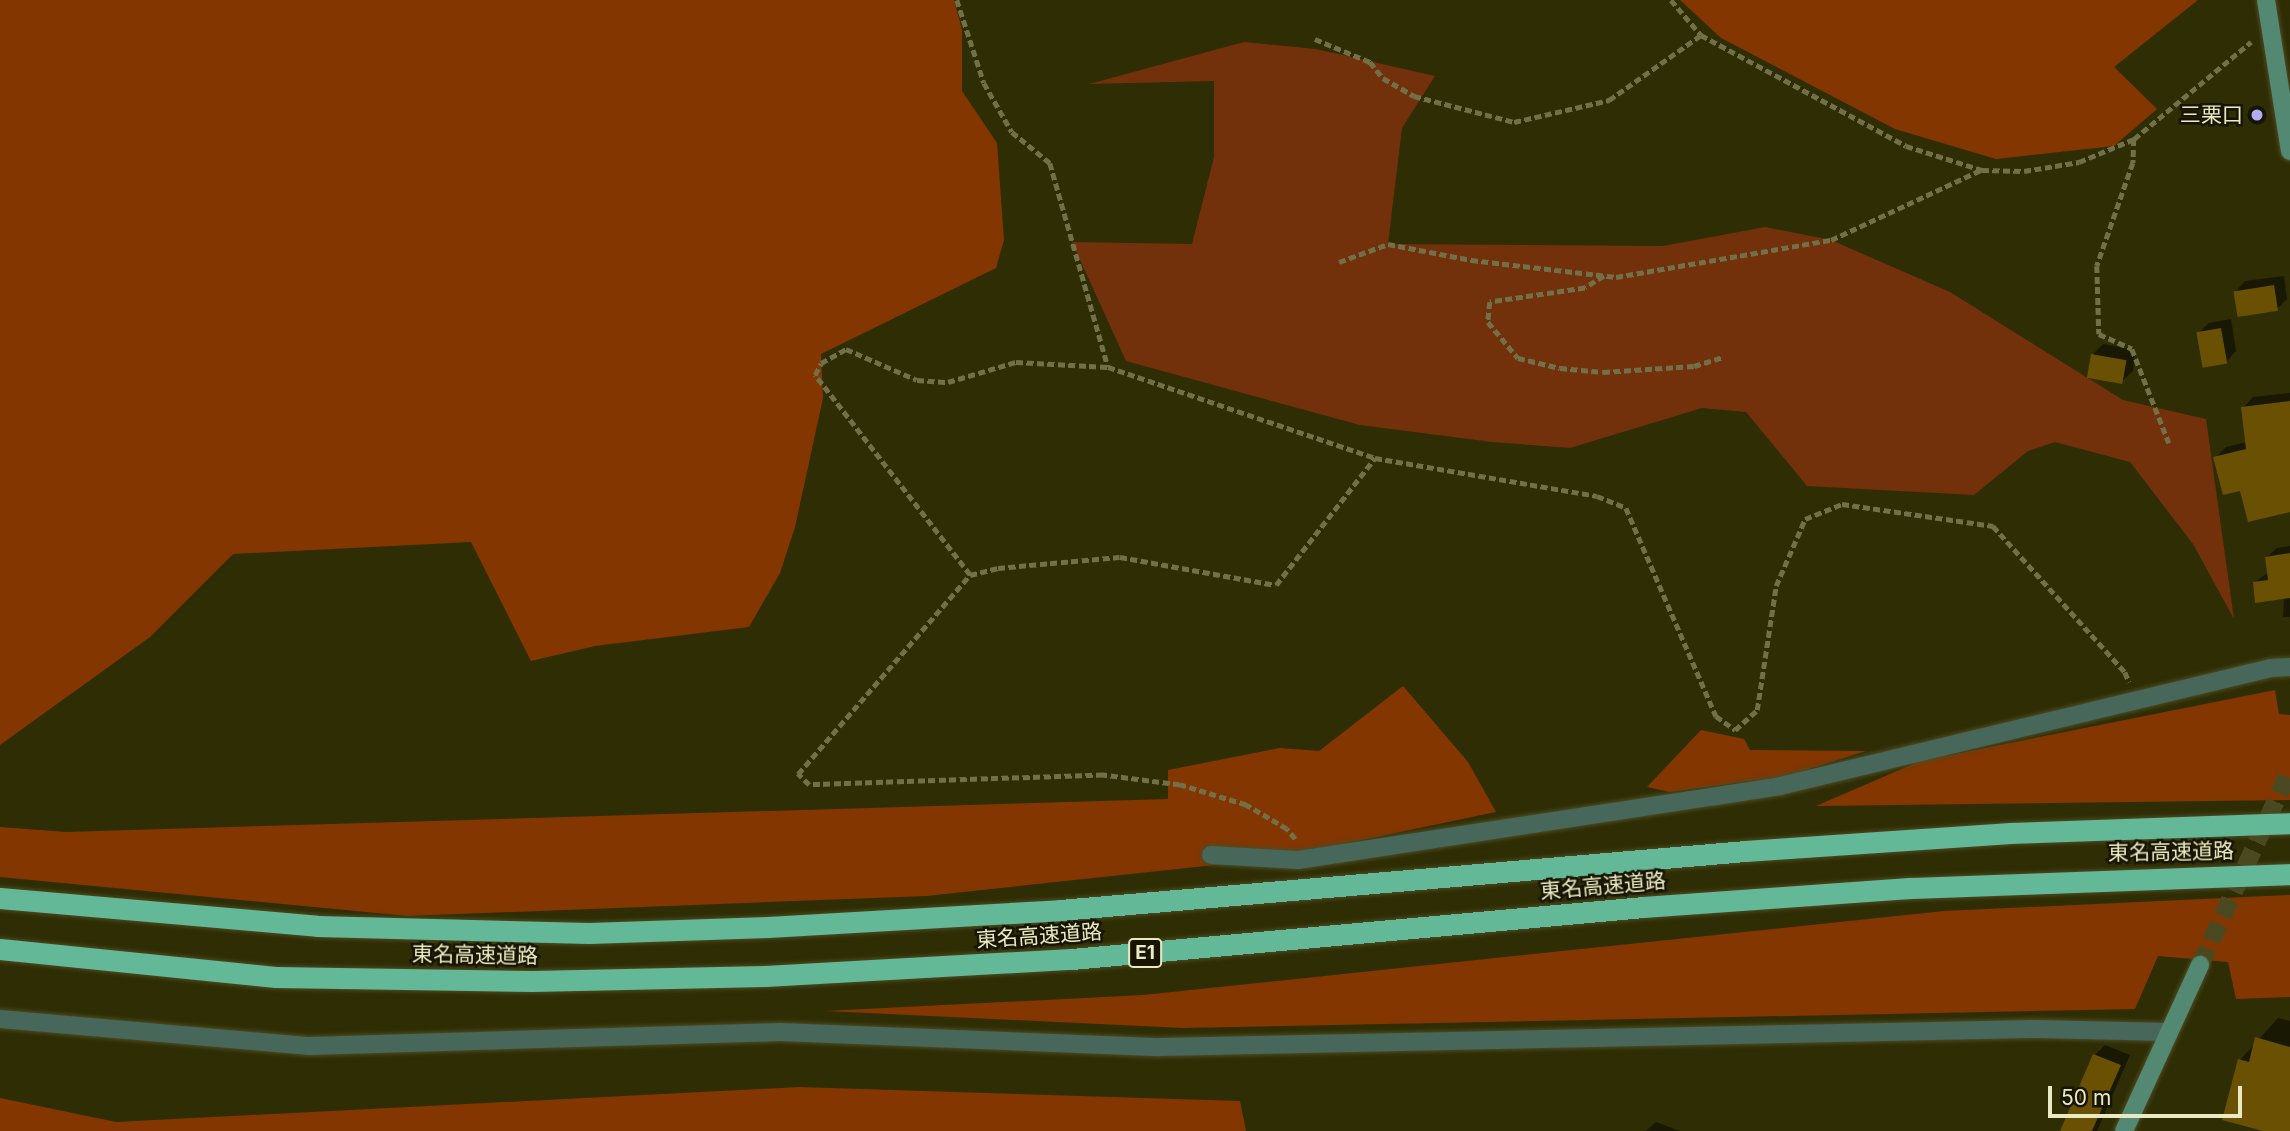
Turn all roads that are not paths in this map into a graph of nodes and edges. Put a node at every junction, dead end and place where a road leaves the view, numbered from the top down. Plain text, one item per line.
1 (2266, 0) edge
2 (2290, 151) edge
3 (2290, 667) edge
4 (2290, 823) edge
5 (1211, 855) dead end
6 (2290, 874) edge
7 (0, 898) edge
8 (0, 949) edge
9 (2200, 965) tunnel mouth
10 (0, 1019) edge
11 (2169, 1032) junction
12 (2124, 1131) edge

1 - 2 main road
3 - 5 street
4 - 7 highway, 東名高速道路
6 - 8 highway, 東名高速道路 / E1
9 - 11 main road
10 - 11 street
11 - 12 main road

